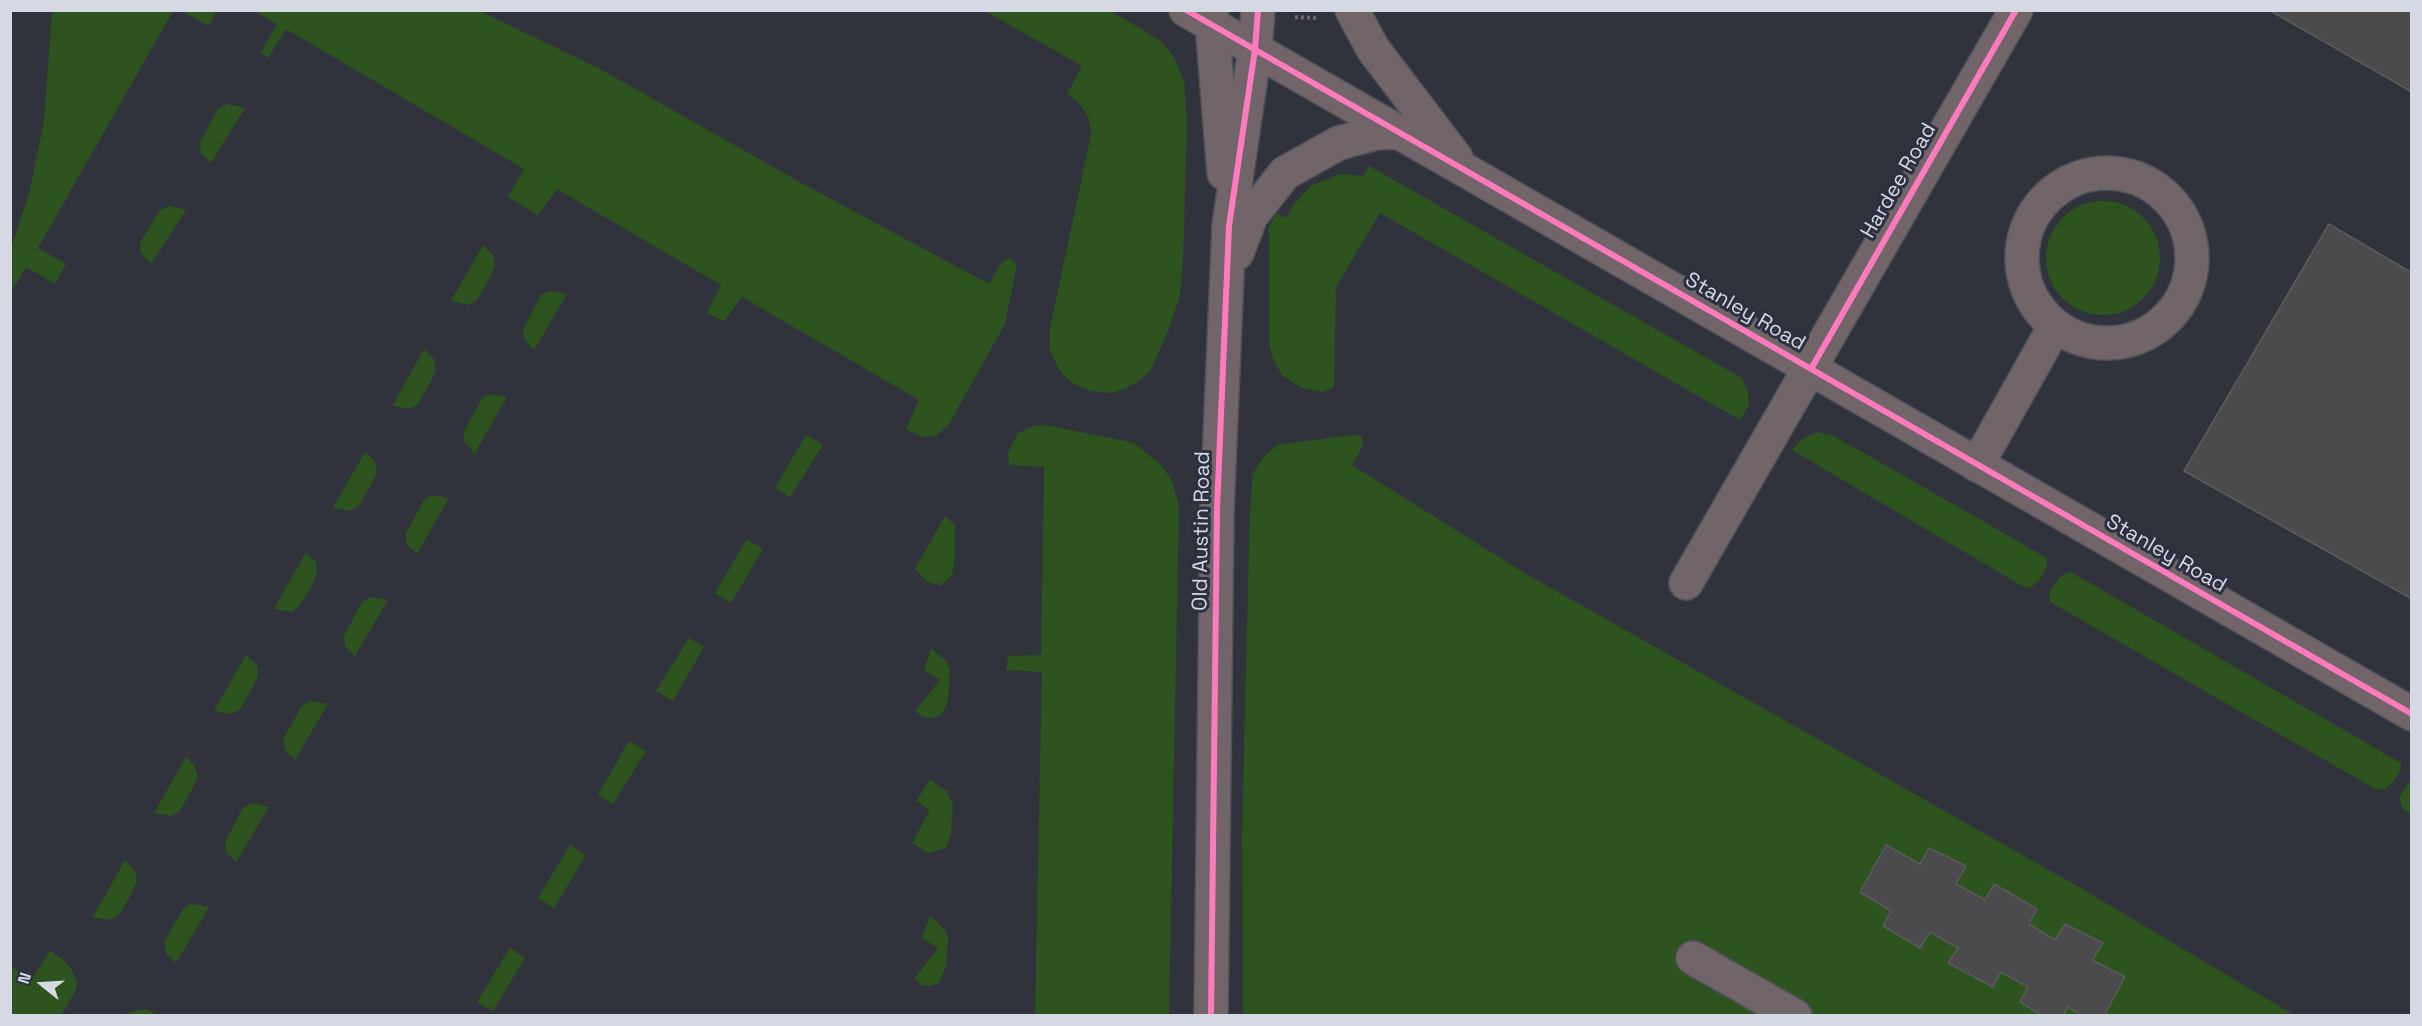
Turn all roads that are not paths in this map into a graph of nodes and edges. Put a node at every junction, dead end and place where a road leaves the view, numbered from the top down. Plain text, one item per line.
1 (1258, 10) edge
2 (2016, 10) edge
3 (1339, 14) edge
4 (1203, 15) edge
5 (1255, 49) junction
6 (1400, 132) junction
7 (1464, 169) junction
8 (1230, 226) junction
9 (1227, 276) junction
10 (2055, 326) junction
11 (1811, 369) junction
12 (1977, 465) junction
13 (1686, 583) dead end
14 (2412, 714) edge
15 (1693, 958) dead end
16 (1211, 1016) edge
17 (1795, 1016) edge

1 - 5 street, Old Austin Road
2 - 11 street, Hardee Road
3 - 7 street
4 - 5 street, Stanley Road
4 - 8 street, Old Austin Road
5 - 6 street, Stanley Road
5 - 8 street, Old Austin Road
6 - 7 street, Stanley Road
6 - 9 street
7 - 11 street, Stanley Road
8 - 9 street, Old Austin Road
9 - 16 street, Old Austin Road
10 - 10 street
10 - 12 street
11 - 12 street, Stanley Road
11 - 13 street, Hardee Road
12 - 14 street, Stanley Road
15 - 17 street

